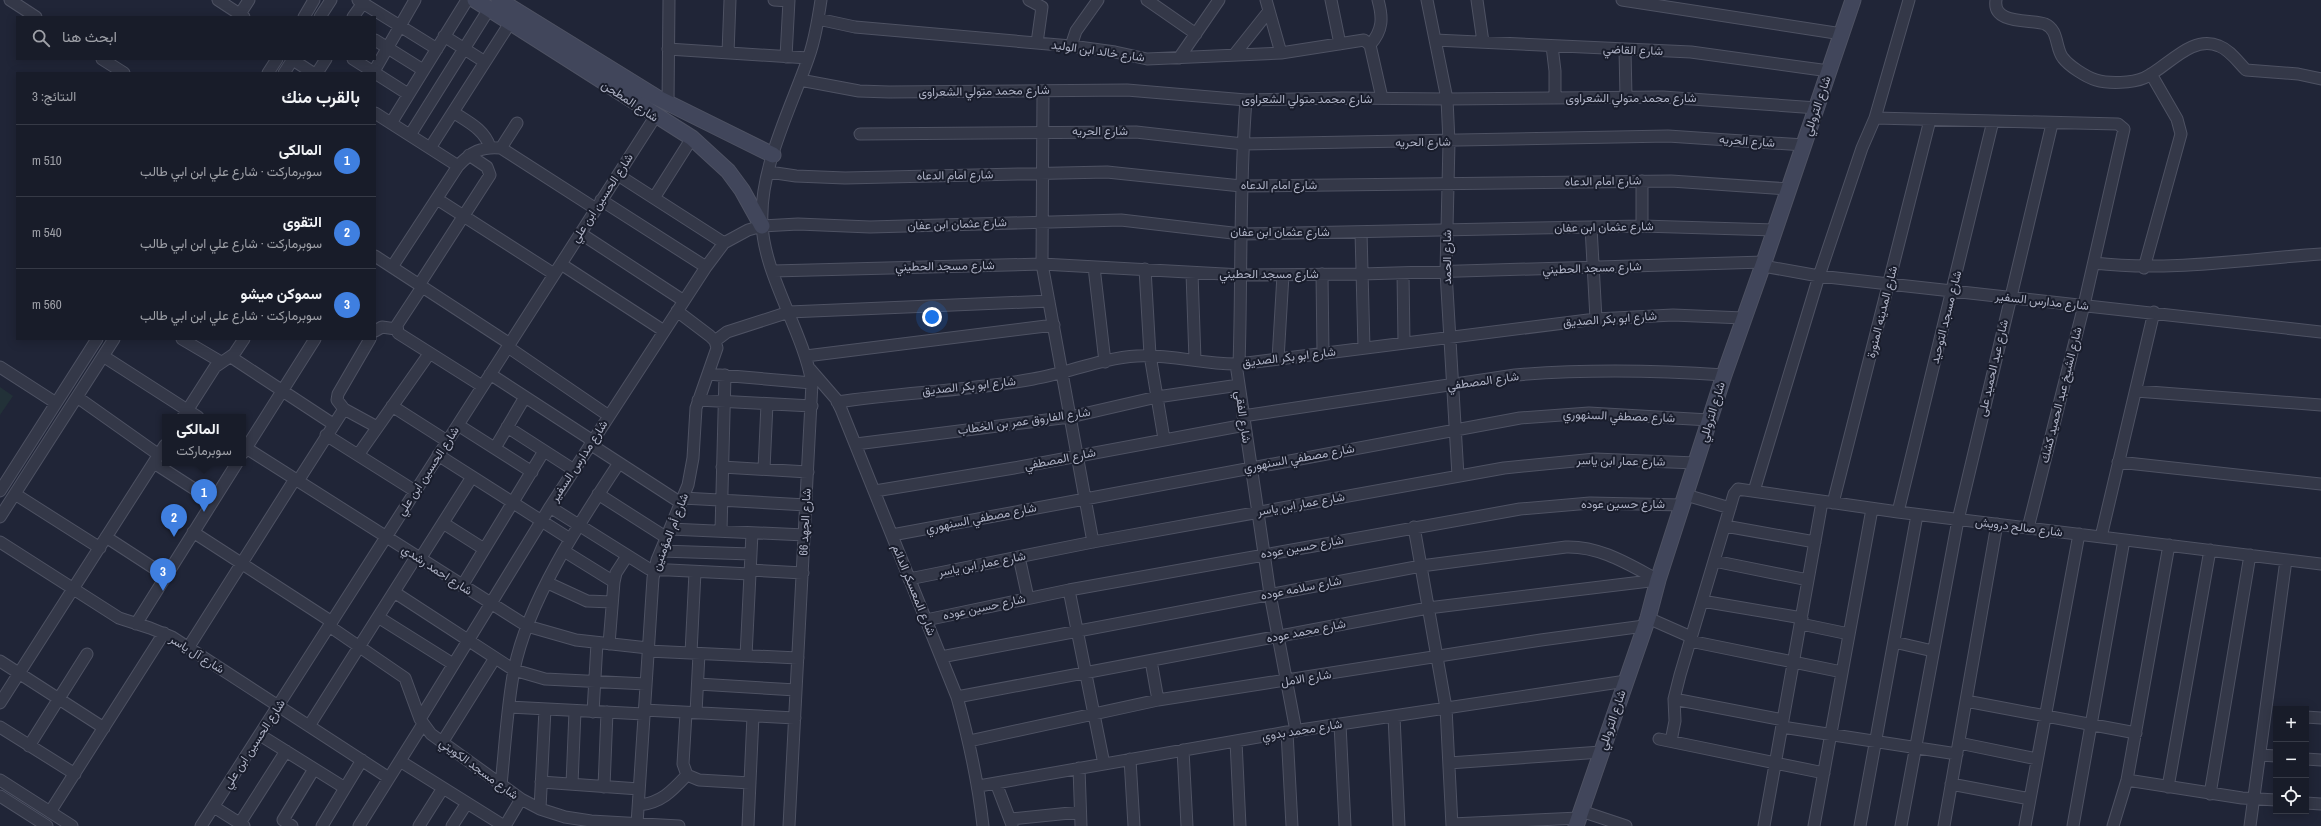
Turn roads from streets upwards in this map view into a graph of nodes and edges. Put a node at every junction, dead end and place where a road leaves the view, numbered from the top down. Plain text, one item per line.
1 (10, 0) edge
2 (218, 0) edge
3 (249, 0) edge
4 (314, 0) edge
5 (331, 0) edge
6 (415, 0) edge
7 (467, 0) edge
8 (475, 0) edge
9 (669, 0) edge
10 (730, 0) edge
11 (774, 0) edge
12 (789, 0) edge
13 (821, 0) edge
14 (1029, 0) edge
15 (1098, 0) edge
16 (1147, 0) edge
17 (1220, 0) edge
18 (1331, 0) edge
19 (1378, 0) edge
20 (1427, 0) edge
21 (1477, 0) edge
22 (1628, 0) edge
23 (1853, 0) edge
24 (1909, 0) edge
25 (1996, 0) edge
26 (361, 1) edge
27 (494, 5) edge
28 (1268, 5) edge
29 (514, 11) edge
30 (34, 16) edge
31 (242, 16) edge
32 (305, 16) edge
33 (321, 16) edge
34 (354, 16) edge
35 (818, 19) junction
36 (400, 26) junction
37 (1196, 34) junction
38 (1842, 34) junction
39 (444, 36) junction
40 (1435, 40) junction
41 (376, 41) edge
42 (1483, 42) junction
43 (1037, 43) junction
44 (1340, 44) junction
45 (1370, 45) junction
46 (1070, 46) junction
47 (1552, 46) junction
48 (388, 48) junction
49 (437, 48) junction
50 (464, 49) junction
51 (668, 49) junction
52 (1625, 50) junction
53 (728, 53) junction
54 (1280, 53) junction
55 (1234, 55) junction
56 (786, 57) junction
57 (808, 58) junction
58 (1179, 58) junction
59 (104, 60) edge
60 (276, 60) edge
61 (292, 60) edge
62 (294, 60) edge
63 (325, 60) edge
64 (354, 60) edge
65 (485, 62) junction
66 (423, 70) junction
67 (1829, 71) junction
68 (122, 72) edge
69 (269, 72) edge
70 (285, 72) edge
71 (312, 72) edge
72 (318, 72) edge
73 (372, 72) edge
74 (375, 72) edge
75 (376, 74) edge
76 (2151, 74) junction
77 (2321, 79) edge
78 (800, 80) junction
79 (1043, 91) junction
80 (408, 94) junction
81 (1626, 97) junction
82 (1382, 98) junction
83 (1555, 98) junction
84 (1447, 99) junction
85 (1246, 100) junction
86 (666, 103) junction
87 (1817, 108) junction
88 (453, 112) junction
89 (376, 114) edge
90 (656, 117) junction
91 (1875, 118) junction
92 (1930, 120) junction
93 (1993, 121) junction
94 (391, 123) junction
95 (517, 123) dead end
96 (2052, 124) junction
97 (1042, 131) junction
98 (860, 134) dead end
99 (410, 135) junction
100 (692, 138) junction
101 (1449, 142) junction
102 (1243, 144) junction
103 (1804, 145) junction
104 (496, 147) junction
105 (430, 148) junction
106 (469, 155) junction
107 (773, 155) junction
108 (458, 166) junction
109 (769, 172) junction
110 (1042, 173) junction
111 (618, 175) junction
112 (1642, 181) junction
113 (1448, 184) junction
114 (1241, 186) junction
115 (1789, 189) junction
116 (654, 198) junction
117 (437, 199) junction
118 (599, 204) junction
119 (464, 216) junction
120 (1041, 221) junction
121 (762, 226) junction
122 (1642, 226) junction
123 (1591, 227) junction
124 (1447, 230) junction
125 (1775, 230) junction
126 (1361, 232) junction
127 (580, 233) junction
128 (1241, 234) junction
129 (724, 243) junction
130 (2321, 254) edge
131 (376, 257) edge
132 (2094, 263) junction
133 (561, 264) junction
134 (1042, 264) junction
135 (1764, 264) junction
136 (706, 267) junction
137 (1094, 267) junction
138 (392, 268) junction
139 (1593, 268) junction
140 (2144, 268) junction
141 (1145, 269) junction
142 (773, 271) junction
143 (1446, 272) junction
144 (1192, 273) junction
145 (1403, 273) junction
146 (554, 274) junction
147 (1283, 274) junction
148 (1322, 274) junction
149 (1362, 274) junction
150 (1242, 275) junction
151 (1819, 276) junction
152 (1888, 284) junction
153 (421, 286) junction
154 (1952, 290) junction
155 (2010, 297) junction
156 (684, 301) junction
157 (1049, 301) junction
158 (2084, 305) junction
159 (677, 311) junction
160 (789, 312) junction
161 (2154, 312) junction
162 (1743, 318) junction
163 (1596, 319) junction
164 (1054, 325) junction
165 (396, 329) junction
166 (376, 330) edge
167 (664, 331) junction
168 (2321, 332) edge
169 (1450, 337) junction
170 (97, 340) edge
171 (113, 340) edge
172 (184, 340) edge
173 (243, 340) edge
174 (314, 340) edge
175 (369, 340) edge
176 (715, 341) junction
177 (1404, 343) junction
178 (509, 345) junction
179 (1364, 348) junction
180 (1323, 353) junction
181 (429, 354) junction
182 (1150, 355) junction
183 (103, 356) junction
184 (806, 356) junction
185 (226, 359) junction
186 (1278, 359) junction
187 (1195, 360) junction
188 (1105, 362) junction
189 (1237, 364) junction
190 (0, 367) edge
191 (810, 369) junction
192 (490, 374) junction
193 (708, 374) junction
194 (1062, 374) junction
195 (725, 375) junction
196 (1724, 375) junction
197 (812, 382) junction
198 (1239, 385) junction
199 (1453, 385) junction
200 (482, 386) junction
201 (282, 391) junction
202 (2136, 391) junction
203 (77, 397) junction
204 (525, 397) junction
205 (1157, 397) junction
206 (698, 400) junction
207 (724, 401) junction
208 (837, 402) junction
209 (56, 403) junction
210 (767, 404) junction
211 (2321, 405) edge
212 (392, 406) junction
213 (812, 406) junction
214 (344, 409) junction
215 (185, 414) edge
216 (609, 416) junction
217 (1070, 417) junction
218 (1710, 420) junction
219 (1244, 421) junction
220 (334, 424) junction
221 (458, 425) junction
222 (377, 427) junction
223 (507, 427) junction
224 (1455, 430) junction
225 (326, 435) junction
226 (1164, 439) junction
227 (447, 441) junction
228 (592, 443) junction
229 (856, 444) junction
230 (246, 446) edge
231 (495, 448) junction
232 (162, 450) edge
233 (246, 450) edge
234 (544, 451) junction
235 (358, 455) junction
236 (438, 455) junction
237 (1077, 455) junction
238 (156, 459) junction
239 (2118, 462) junction
240 (162, 463) edge
241 (619, 463) junction
242 (1696, 463) junction
243 (166, 466) edge
244 (235, 466) edge
245 (1251, 466) junction
246 (722, 467) junction
247 (574, 470) junction
248 (764, 470) junction
249 (532, 472) junction
250 (808, 472) junction
251 (1458, 476) junction
252 (472, 477) junction
253 (296, 480) junction
254 (2321, 484) edge
255 (0, 491) edge
256 (415, 491) junction
257 (875, 491) junction
258 (1754, 491) junction
259 (15, 494) junction
260 (598, 494) junction
261 (1085, 498) junction
262 (722, 500) junction
263 (1684, 500) junction
264 (213, 501) junction
265 (682, 501) junction
266 (1827, 502) junction
267 (513, 503) junction
268 (806, 505) junction
269 (550, 507) junction
270 (1730, 508) junction
271 (1872, 509) junction
272 (1258, 512) junction
273 (1898, 512) junction
274 (1917, 514) junction
275 (0, 517) edge
276 (541, 520) junction
277 (1958, 520) junction
278 (443, 523) junction
279 (1997, 524) junction
280 (578, 525) junction
281 (1724, 526) junction
282 (1414, 527) junction
283 (2028, 528) junction
284 (721, 531) junction
285 (193, 532) junction
286 (668, 533) junction
287 (752, 533) junction
288 (2079, 534) junction
289 (805, 535) junction
290 (892, 535) junction
291 (106, 537) junction
292 (386, 537) junction
293 (2101, 537) junction
294 (570, 539) junction
295 (2124, 540) junction
296 (0, 542) edge
297 (1093, 542) junction
298 (1815, 542) junction
299 (2169, 545) junction
300 (100, 548) junction
301 (484, 549) junction
302 (2210, 550) junction
303 (564, 551) junction
304 (661, 551) junction
305 (751, 554) junction
306 (1264, 554) junction
307 (2250, 555) junction
308 (627, 556) junction
309 (1019, 557) junction
310 (418, 558) junction
311 (2286, 560) junction
312 (1714, 561) junction
313 (241, 564) junction
314 (2321, 564) edge
315 (1421, 566) junction
316 (654, 570) junction
317 (695, 572) junction
318 (750, 572) junction
319 (803, 572) junction
320 (166, 576) junction
321 (909, 579) junction
322 (1658, 580) junction
323 (1808, 580) junction
324 (614, 582) junction
325 (548, 583) junction
326 (462, 586) junction
327 (73, 589) junction
328 (1069, 590) junction
329 (394, 592) junction
330 (1270, 594) junction
331 (1028, 598) junction
332 (1702, 601) junction
333 (612, 602) junction
334 (490, 604) junction
335 (1428, 608) junction
336 (378, 617) junction
337 (926, 620) junction
338 (1801, 621) junction
339 (1646, 622) junction
340 (136, 624) junction
341 (331, 624) junction
342 (527, 626) junction
343 (1077, 631) junction
344 (164, 633) junction
345 (1849, 634) junction
346 (1278, 636) junction
347 (1691, 639) junction
348 (468, 640) junction
349 (1894, 642) junction
350 (597, 643) junction
351 (610, 644) junction
352 (359, 646) junction
353 (188, 648) junction
354 (648, 650) junction
355 (1933, 651) junction
356 (695, 653) junction
357 (87, 654) dead end
358 (746, 656) junction
359 (941, 657) junction
360 (495, 658) junction
361 (798, 658) junction
362 (1437, 658) junction
363 (0, 661) edge
364 (1151, 661) junction
365 (1794, 662) junction
366 (453, 664) junction
367 (514, 670) junction
368 (1842, 672) junction
369 (19, 673) junction
370 (1086, 673) junction
371 (1286, 680) junction
372 (595, 681) junction
373 (1626, 681) junction
374 (646, 684) junction
375 (698, 684) junction
376 (796, 690) junction
377 (957, 697) junction
378 (59, 699) junction
379 (1674, 699) junction
380 (1158, 700) junction
381 (1966, 701) junction
382 (0, 703) edge
383 (278, 706) junction
384 (510, 707) junction
385 (1446, 708) junction
386 (545, 709) junction
387 (575, 711) junction
388 (593, 712) junction
389 (608, 712) junction
390 (644, 712) junction
391 (691, 713) junction
392 (1094, 714) junction
393 (2271, 714) edge
394 (753, 716) junction
395 (1394, 716) junction
396 (2045, 716) junction
397 (2309, 717) edge
398 (795, 718) junction
399 (2321, 718) edge
400 (421, 721) junction
401 (1340, 724) junction
402 (1783, 724) junction
403 (2091, 724) junction
404 (309, 726) junction
405 (0, 727) edge
406 (104, 728) junction
407 (1292, 731) junction
408 (2136, 733) junction
409 (260, 735) junction
410 (1831, 735) junction
411 (1659, 739) dead end
412 (442, 741) junction
413 (969, 741) junction
414 (1236, 741) junction
415 (1670, 741) junction
416 (1876, 742) junction
417 (29, 746) junction
418 (1915, 748) junction
419 (1958, 748) junction
420 (1183, 750) junction
421 (286, 751) junction
422 (1601, 752) junction
423 (2260, 755) junction
424 (2273, 756) edge
425 (1130, 759) junction
426 (2037, 759) junction
427 (2309, 759) edge
428 (362, 760) junction
429 (2321, 760) edge
430 (400, 761) junction
431 (1449, 763) junction
432 (1776, 763) junction
433 (1104, 764) junction
434 (1079, 768) junction
435 (314, 769) junction
436 (1824, 773) junction
437 (74, 774) junction
438 (687, 775) junction
439 (389, 778) junction
440 (0, 780) edge
441 (2127, 780) junction
442 (541, 782) junction
443 (750, 783) junction
444 (996, 783) junction
445 (572, 784) junction
446 (1951, 784) junction
447 (501, 785) junction
448 (978, 786) junction
449 (604, 787) junction
450 (2168, 787) junction
451 (345, 788) junction
452 (442, 788) junction
453 (639, 789) junction
454 (2210, 794) junction
455 (0, 796) edge
456 (521, 799) junction
457 (2030, 799) junction
458 (2254, 799) junction
459 (2273, 800) edge
460 (467, 803) junction
461 (2309, 803) edge
462 (2321, 804) edge
463 (639, 805) junction
464 (214, 807) junction
465 (540, 809) junction
466 (50, 812) junction
467 (1080, 812) junction
468 (1579, 818) edge
469 (1012, 823) edge
470 (591, 824) edge
471 (637, 824) junction
472 (242, 825) edge
473 (1452, 825) edge
474 (47, 826) edge
475 (72, 826) edge
476 (202, 826) edge
477 (292, 826) edge
478 (322, 826) edge
479 (359, 826) edge
480 (419, 826) edge
481 (452, 826) edge
482 (504, 826) edge
483 (679, 826) edge
484 (748, 826) edge
485 (789, 826) edge
486 (983, 826) edge
487 (1081, 826) edge
488 (1134, 826) edge
489 (1187, 826) edge
490 (1240, 826) edge
491 (1292, 826) edge
492 (1345, 826) edge
493 (1399, 826) edge
494 (1626, 826) edge
495 (1764, 826) edge
496 (1814, 826) edge
497 (1860, 826) edge
498 (1901, 826) edge
499 (1944, 826) edge
500 (2025, 826) edge
501 (2073, 826) edge
502 (2113, 826) edge
503 (2250, 826) edge

1 - 30 street
2 - 31 street
3 - 31 street
4 - 32 street
5 - 33 street
6 - 36 street
7 - 39 street
8 - 27 street, شارع المطحن
9 - 51 street
10 - 53 street
11 - 12 street
12 - 56 street
13 - 35 street, شارع الجهد 66
14 - 43 street
15 - 46 street
16 - 37 street
17 - 37 street
18 - 44 street
19 - 45 street
20 - 40 street, شارع الحمد
21 - 42 street
22 - 38 street
23 - 38 street, شارع التروللي
24 - 91 street
25 - 76 street
26 - 34 street
26 - 36 street
27 - 29 street, شارع المطحن
27 - 50 street
28 - 54 street
28 - 55 street
29 - 65 street
29 - 86 street, شارع المطحن
29 - 90 street, شارع المطحن
35 - 43 street, شارع خالد ابن الوليد
35 - 57 street, شارع الجهد 66
36 - 48 street
36 - 49 street
37 - 58 street
38 - 67 street, شارع التروللي
39 - 49 street
39 - 50 street
40 - 42 street, شارع القاضي
40 - 84 street, شارع الحمد
41 - 48 street
42 - 47 street, شارع القاضي
43 - 46 street, شارع خالد ابن الوليد
44 - 45 street, شارع خالد ابن الوليد
44 - 54 street, شارع خالد ابن الوليد
45 - 82 street
46 - 58 street, شارع خالد ابن الوليد
47 - 52 street, شارع القاضي
47 - 83 street
48 - 66 street
48 - 74 street
49 - 66 street
50 - 65 street
50 - 99 street
51 - 53 street
51 - 86 street
52 - 67 street, شارع القاضي
52 - 81 street
53 - 56 street
54 - 55 street, شارع خالد ابن الوليد
55 - 58 street, شارع خالد ابن الوليد
56 - 57 street
57 - 78 street, شارع الجهد 66
59 - 68 street
60 - 69 street
61 - 70 street
62 - 71 street
63 - 72 street
64 - 73 street
65 - 88 street
66 - 80 street
67 - 87 street, شارع التروللي
75 - 80 street
76 - 77 street
76 - 140 street
78 - 79 street, شارع محمد متولي الشعراوى
78 - 107 street, شارع الجهد 66
79 - 85 street, شارع محمد متولي الشعراوى
79 - 97 street
80 - 94 street
81 - 83 street, شارع محمد متولي الشعراوى
81 - 87 street, شارع محمد متولي الشعراوى
82 - 84 street, شارع محمد متولي الشعراوى
82 - 85 street, شارع محمد متولي الشعراوى
83 - 84 street, شارع محمد متولي الشعراوى
84 - 101 street, شارع الحمد
85 - 102 street, شارع الفقي
86 - 90 street
86 - 90 street
86 - 107 street, شارع المطحن
87 - 103 street, شارع التروللي
88 - 104 street
88 - 105 street
89 - 94 street
90 - 100 street, شارع المطحن
90 - 111 street, شارع الحسين ابن علي
91 - 92 street
91 - 151 street
92 - 93 street
92 - 152 street, شارع المدينه المنورة
93 - 96 street
93 - 154 street, شارع مسجد التوحيد
94 - 99 street
95 - 104 street
96 - 132 street, شارع الشيخ عبد الحميد كشك
96 - 155 street, شارع عبد الحميد على
97 - 98 street, شارع الحريه
97 - 102 street, شارع الحريه
97 - 110 street
99 - 105 street
100 - 116 street
100 - 121 street, شارع المطحن
101 - 102 street, شارع الحريه
101 - 103 street, شارع الحريه
101 - 113 street, شارع الحمد
102 - 114 street, شارع الفقي
103 - 115 street, شارع التروللي
104 - 106 street
104 - 118 street
105 - 108 street
106 - 108 street
106 - 119 street
107 - 109 street, شارع الجهد 66
108 - 117 street
109 - 110 street, شارع امام الدعاه
109 - 121 street, شارع الجهد 66
110 - 114 street, شارع امام الدعاه
110 - 120 street
111 - 116 street
111 - 118 street, شارع الحسين ابن علي
112 - 113 street, شارع امام الدعاه
112 - 115 street, شارع امام الدعاه
112 - 122 street
113 - 114 street, شارع امام الدعاه
113 - 124 street, شارع الحمد
114 - 128 street, شارع الفقي
115 - 125 street, شارع التروللي
116 - 129 street
117 - 119 street
117 - 138 street
118 - 127 street, شارع الحسين ابن علي
118 - 136 street
119 - 146 street
119 - 153 street
120 - 121 street, شارع عثمان ابن عفان
120 - 128 street, شارع عثمان ابن عفان
120 - 134 street
121 - 129 street, شارع مدارس السفير
121 - 142 street, شارع الجهد 66
122 - 123 street, شارع عثمان ابن عفان
122 - 125 street, شارع عثمان ابن عفان
123 - 124 street, شارع عثمان ابن عفان
123 - 139 street
124 - 126 street, شارع عثمان ابن عفان
124 - 143 street, شارع الحمد
125 - 135 street, شارع التروللي
126 - 128 street, شارع عثمان ابن عفان
126 - 149 street
127 - 133 street, شارع الحسين ابن علي
127 - 156 street
128 - 150 street, شارع الفقي
129 - 136 street, شارع مدارس السفير
130 - 140 street
131 - 138 street
132 - 140 street
132 - 158 street, شارع الشيخ عبد الحميد كشك
133 - 146 street, شارع الحسين ابن علي
133 - 167 street
134 - 137 street, شارع مسجد الحطيني
134 - 142 street, شارع مسجد الحطيني
134 - 157 street
135 - 139 street, شارع مسجد الحطيني
135 - 151 street, شارع مدارس السفير
135 - 162 street, شارع التروللي
136 - 156 street, شارع مدارس السفير
137 - 141 street, شارع مسجد الحطيني
137 - 188 street
138 - 153 street
139 - 143 street, شارع مسجد الحطيني
139 - 163 street
141 - 144 street, شارع مسجد الحطيني
141 - 182 street
142 - 160 street, شارع الجهد 66
143 - 145 street, شارع مسجد الحطيني
143 - 169 street, شارع الحمد
144 - 150 street, شارع مسجد الحطيني
144 - 187 street
145 - 149 street, شارع مسجد الحطيني
145 - 177 street
146 - 178 street, شارع الحسين ابن علي
147 - 148 street, شارع مسجد الحطيني
147 - 150 street, شارع مسجد الحطيني
147 - 186 street
148 - 149 street, شارع مسجد الحطيني
148 - 180 street
149 - 179 street
150 - 189 street, شارع الفقي
151 - 152 street, شارع مدارس السفير
151 - 258 street
152 - 154 street, شارع مدارس السفير
152 - 266 street, شارع المدينه المنورة
153 - 165 street
153 - 178 street
154 - 155 street, شارع مدارس السفير
154 - 273 street, شارع مسجد التوحيد
155 - 158 street, شارع مدارس السفير
155 - 277 street, شارع عبد الحميد على
156 - 159 street, شارع مدارس السفير
157 - 160 street
157 - 164 street
158 - 161 street, شارع مدارس السفير
158 - 283 street, شارع الشيخ عبد الحميد كشك
159 - 167 street, شارع مدارس السفير
159 - 176 street
160 - 176 street
160 - 184 street, شارع الجهد 66
161 - 168 street, شارع مدارس السفير
161 - 202 street
162 - 163 street, شارع ابو بكر الصديق
162 - 196 street, شارع التروللي
163 - 169 street, شارع ابو بكر الصديق
164 - 184 street
164 - 194 street
165 - 166 street
165 - 181 street
167 - 216 street, شارع مدارس السفير
169 - 177 street, شارع ابو بكر الصديق
169 - 199 street, شارع الحمد
170 - 209 street
171 - 183 street
172 - 185 street
173 - 185 street
174 - 201 street
175 - 214 street
176 - 193 street, شارع أم المؤمنين
177 - 179 street, شارع ابو بكر الصديق
178 - 192 street, شارع الحسين ابن علي
178 - 216 street
179 - 180 street, شارع ابو بكر الصديق
180 - 186 street, شارع ابو بكر الصديق
181 - 200 street
181 - 212 street
182 - 187 street, شارع ابو بكر الصديق
182 - 188 street, شارع ابو بكر الصديق
182 - 205 street
183 - 203 street
183 - 215 street
184 - 191 street, شارع الجهد 66
185 - 201 street
185 - 215 street
186 - 189 street, شارع ابو بكر الصديق
187 - 189 street, شارع ابو بكر الصديق
188 - 194 street, شارع ابو بكر الصديق
189 - 198 street, شارع الفقي
190 - 209 street
191 - 197 street, شارع الجهد 66
191 - 208 street, شارع المعسكر الدائم
192 - 200 street, شارع الحسين ابن علي
192 - 204 street
193 - 195 street
193 - 206 street, شارع أم المؤمنين
194 - 208 street, شارع ابو بكر الصديق
194 - 217 street
195 - 197 street
195 - 207 street
196 - 199 street, شارع المصطفي
196 - 218 street, شارع التروللي
197 - 213 street, شارع الجهد 66
198 - 205 street, شارع الفاروق عمر بن الخطاب
198 - 219 street, شارع الفقي
199 - 219 street, شارع المصطفي
199 - 224 street, شارع الحمد
200 - 221 street, شارع الحسين ابن علي
201 - 220 street
201 - 230 street
202 - 211 street
202 - 239 street
203 - 238 street
203 - 259 street
204 - 223 street
204 - 228 street
205 - 217 street, شارع الفاروق عمر بن الخطاب
205 - 226 street
206 - 207 street
206 - 265 street, شارع أم المؤمنين
207 - 210 street
207 - 246 street
208 - 229 street, شارع المعسكر الدائم
209 - 255 street
210 - 213 street
210 - 248 street
212 - 222 street
212 - 227 street
213 - 250 street, شارع الجهد 66
214 - 220 street
214 - 222 street
216 - 228 street, شارع مدارس السفير
217 - 229 street, شارع الفاروق عمر بن الخطاب
217 - 237 street
218 - 224 street, شارع مصطفي السنهوري
218 - 242 street, شارع التروللي
219 - 226 street, شارع المصطفي
219 - 245 street, شارع الفقي
220 - 225 street
221 - 227 street, شارع الحسين ابن علي
221 - 231 street
222 - 235 street
223 - 231 street
223 - 234 street
224 - 245 street, شارع مصطفي السنهوري
224 - 251 street, شارع الحمد
225 - 235 street
225 - 253 street
226 - 237 street, شارع المصطفي
227 - 236 street, شارع الحسين ابن علي
228 - 241 street
228 - 247 street, شارع مدارس السفير
229 - 257 street, شارع المعسكر الدائم
231 - 249 street
232 - 238 street
233 - 253 street, شارع احمد رشدي
234 - 247 street
234 - 249 street
235 - 256 street
236 - 252 street
236 - 256 street, شارع الحسين ابن علي
237 - 257 street, شارع المصطفي
237 - 261 street
238 - 240 street
238 - 291 street
239 - 254 street
239 - 293 street
241 - 260 street
241 - 265 street
242 - 251 street, شارع عمار ابن ياسر
242 - 263 street, شارع التروللي
243 - 264 street
244 - 264 street
245 - 261 street, شارع مصطفي السنهوري
245 - 272 street, شارع الفقي
246 - 248 street
246 - 262 street
247 - 269 street, شارع مدارس السفير
248 - 250 street
249 - 267 street
250 - 268 street, شارع الجهد 66
251 - 272 street, شارع عمار ابن ياسر
252 - 267 street
252 - 278 street
253 - 292 street, شارع احمد رشدي
253 - 313 street
256 - 292 street, شارع الحسين ابن علي
257 - 290 street, شارع المعسكر الدائم
258 - 266 street, شارع صالح درويش
258 - 270 street, شارع صالح درويش
259 - 275 street
259 - 300 street
260 - 280 street
260 - 286 street
261 - 290 street, شارع مصطفي السنهوري
261 - 297 street
262 - 265 street
262 - 268 street
262 - 284 street
263 - 270 street, شارع حسين عوده
263 - 282 street, شارع حسين عوده
263 - 322 street, شارع التروللي
264 - 285 street
265 - 286 street, شارع أم المؤمنين
266 - 271 street, شارع صالح درويش
266 - 298 street, شارع المدينه المنورة
267 - 276 street
267 - 301 street
268 - 289 street, شارع الجهد 66
269 - 276 street, شارع مدارس السفير
269 - 280 street
270 - 281 street
271 - 273 street, شارع صالح درويش
271 - 345 street
272 - 297 street, شارع عمار ابن ياسر
272 - 306 street, شارع الفقي
273 - 274 street, شارع صالح درويش
274 - 277 street, شارع صالح درويش
274 - 349 street
276 - 294 street
276 - 334 street, شارع مدارس السفير
277 - 279 street, شارع صالح درويش
277 - 355 street, شارع عبد الحميد على
278 - 301 street
278 - 310 street
279 - 283 street, شارع صالح درويش
279 - 381 street
280 - 294 street
280 - 308 street
281 - 298 street
281 - 312 street
282 - 306 street, شارع حسين عوده
282 - 315 street
283 - 288 street, شارع صالح درويش
284 - 286 street
284 - 287 street
285 - 313 street, شارع مسجد الكويتي
285 - 320 street
286 - 304 street, شارع أم المؤمنين
287 - 289 street
287 - 305 street
288 - 293 street, شارع صالح درويش
288 - 396 street
289 - 319 street, شارع الجهد 66
290 - 321 street, شارع المعسكر الدائم
291 - 300 street
291 - 320 street
292 - 310 street, شارع احمد رشدي
292 - 341 street, شارع الحسين ابن علي
293 - 295 street, شارع صالح درويش
294 - 303 street
295 - 299 street, شارع صالح درويش
295 - 403 street
296 - 327 street, شارع آل ياسر
297 - 309 street, شارع عمار ابن ياسر
298 - 323 street, شارع المدينه المنورة
299 - 302 street, شارع صالح درويش
299 - 408 street
300 - 327 street
301 - 326 street
302 - 307 street, شارع صالح درويش
302 - 450 street
303 - 324 street
303 - 325 street
304 - 305 street
304 - 316 street, شارع أم المؤمنين
305 - 318 street
306 - 328 street, شارع حسين عوده
306 - 330 street, شارع الفقي
307 - 311 street, شارع صالح درويش
307 - 454 street
308 - 316 street
308 - 324 street
309 - 321 street, شارع عمار ابن ياسر
309 - 331 street
310 - 326 street, شارع احمد رشدي
310 - 329 street
311 - 314 street, شارع صالح درويش
311 - 393 street
312 - 323 street
312 - 332 street
313 - 341 street, شارع مسجد الكويتي
313 - 353 street
315 - 322 street, شارع سلامه عوده
315 - 330 street, شارع سلامه عوده
315 - 335 street
316 - 317 street
316 - 354 street, شارع أم المؤمنين
317 - 318 street
317 - 356 street
318 - 319 street
318 - 358 street
319 - 361 street, شارع الجهد 66
320 - 340 street
321 - 337 street, شارع المعسكر الدائم
322 - 335 street, شارع محمد عوده
322 - 339 street, شارع التروللي
323 - 338 street, شارع المدينه المنورة
324 - 333 street
325 - 333 street
325 - 342 street
326 - 334 street, شارع احمد رشدي
327 - 340 street, شارع آل ياسر
327 - 369 street
328 - 331 street, شارع حسين عوده
328 - 343 street
329 - 336 street
329 - 348 street
330 - 343 street, شارع سلامه عوده
330 - 346 street, شارع الفقي
331 - 337 street, شارع حسين عوده
332 - 338 street
332 - 347 street
333 - 351 street
334 - 342 street, شارع احمد رشدي
334 - 348 street, شارع مدارس السفير
335 - 346 street, شارع محمد عوده
335 - 362 street
336 - 352 street
336 - 366 street
337 - 359 street, شارع المعسكر الدائم
338 - 345 street
338 - 365 street, شارع المدينه المنورة
339 - 347 street
339 - 362 street, شارع الامل
339 - 373 street, شارع التروللي
340 - 344 street, شارع آل ياسر
341 - 352 street, شارع مسجد الكويتي
341 - 383 street, شارع الحسين ابن علي
342 - 350 street, شارع احمد رشدي
342 - 367 street
343 - 359 street, شارع سلامه عوده
343 - 370 street
344 - 353 street, شارع آل ياسر
344 - 406 street
345 - 368 street
346 - 364 street, شارع محمد عوده
346 - 371 street, شارع الفقي
347 - 365 street
347 - 379 street
348 - 360 street
348 - 366 street, شارع مدارس السفير
349 - 355 street
349 - 416 street
350 - 351 street, شارع احمد رشدي
350 - 372 street
351 - 354 street, شارع احمد رشدي
352 - 400 street, شارع مسجد الكويتي
352 - 404 street
353 - 383 street, شارع آل ياسر
354 - 356 street, شارع احمد رشدي
354 - 374 street, شارع أم المؤمنين
355 - 418 street, شارع عبد الحميد على
356 - 358 street, شارع احمد رشدي
356 - 375 street
357 - 378 street
358 - 361 street, شارع احمد رشدي
359 - 377 street, شارع المعسكر الدائم
360 - 367 street
360 - 412 street
361 - 376 street, شارع الجهد 66
362 - 371 street, شارع الامل
362 - 385 street
363 - 369 street
364 - 370 street, شارع محمد عوده
364 - 380 street
365 - 368 street
365 - 402 street, شارع المدينه المنورة
366 - 400 street, شارع مدارس السفير
367 - 372 street
367 - 384 street
368 - 410 street
369 - 378 street
369 - 382 street
370 - 377 street, شارع محمد عوده
370 - 392 street
371 - 380 street, شارع الامل
371 - 407 street, شارع الفقي
372 - 374 street
372 - 388 street
373 - 385 street, شارع محمد بدوي
373 - 422 street, شارع التروللي
374 - 390 street, شارع أم المؤمنين
375 - 376 street
375 - 391 street
376 - 398 street, شارع الجهد 66
377 - 413 street, شارع المعسكر الدائم
378 - 406 street
378 - 417 street
379 - 402 street
379 - 415 street
380 - 392 street, شارع الامل
381 - 396 street
381 - 419 street
383 - 404 street, شارع آل ياسر
383 - 409 street, شارع الحسين ابن علي
384 - 386 street
384 - 447 street
385 - 395 street, شارع محمد بدوي
385 - 431 street
386 - 387 street
386 - 442 street
387 - 388 street
387 - 445 street
388 - 389 street
389 - 390 street
389 - 449 street
390 - 391 street
390 - 453 street, شارع أم المؤمنين
391 - 394 street
391 - 438 street
392 - 413 street, شارع الامل
392 - 433 street
393 - 423 street
394 - 398 street
394 - 443 street
395 - 401 street, شارع محمد بدوي
395 - 493 street
396 - 403 street
396 - 426 street
397 - 399 street
398 - 485 street, شارع الجهد 66
400 - 412 street, شارع مسجد الكويتي
400 - 430 street, شارع مدارس السفير
401 - 407 street, شارع محمد بدوي
401 - 492 street
402 - 410 street
402 - 432 street, شارع المدينه المنورة
403 - 408 street
403 - 501 street
404 - 428 street, شارع آل ياسر
405 - 417 street
406 - 437 street
407 - 414 street, شارع محمد بدوي
407 - 491 street, شارع الفقي
408 - 441 street
409 - 421 street
409 - 464 street, شارع الحسين ابن علي
410 - 416 street
410 - 436 street
411 - 415 street
412 - 447 street, شارع مسجد الكويتي
413 - 448 street, شارع المعسكر الدائم
414 - 420 street, شارع محمد بدوي
414 - 490 street
415 - 432 street
416 - 418 street
416 - 497 street
417 - 437 street
418 - 419 street
418 - 498 street, شارع عبد الحميد على
419 - 426 street
419 - 446 street
420 - 425 street, شارع محمد بدوي
420 - 489 street
421 - 435 street
421 - 472 street
422 - 431 street
422 - 468 street, شارع التروللي
423 - 424 street
423 - 458 street
425 - 433 street, شارع محمد بدوي
425 - 488 street
426 - 457 street
427 - 429 street
428 - 439 street, شارع آل ياسر
428 - 451 street
430 - 439 street, شارع مدارس السفير
430 - 452 street
431 - 473 street
432 - 436 street
432 - 495 street, شارع المدينه المنورة
433 - 434 street, شارع محمد بدوي
434 - 444 street, شارع محمد بدوي
434 - 467 street
435 - 451 street
435 - 477 street
436 - 496 street
437 - 466 street
438 - 443 street
438 - 463 street
439 - 479 street, شارع مدارس السفير
440 - 466 street
441 - 450 street
441 - 502 street
442 - 445 street
442 - 465 street
443 - 484 street
444 - 448 street, شارع محمد بدوي
444 - 469 street
445 - 449 street
446 - 457 street
446 - 499 street
447 - 456 street, شارع مسجد الكويتي
448 - 486 street, شارع المعسكر الدائم
449 - 453 street
450 - 454 street
451 - 478 street
452 - 460 street
452 - 480 street
453 - 463 street, شارع أم المؤمنين
454 - 458 street
455 - 474 street
456 - 465 street, شارع مسجد الكويتي
456 - 482 street
457 - 500 street
458 - 459 street
458 - 503 street
460 - 481 street
460 - 482 street
461 - 462 street
463 - 471 street, شارع أم المؤمنين
464 - 472 street
464 - 476 street, شارع الحسين ابن علي
465 - 470 street, شارع مسجد الكويتي
466 - 475 street
467 - 469 street
467 - 487 street
468 - 473 street
468 - 494 street
470 - 471 street, شارع مسجد الكويتي
471 - 483 street, شارع مسجد الكويتي

